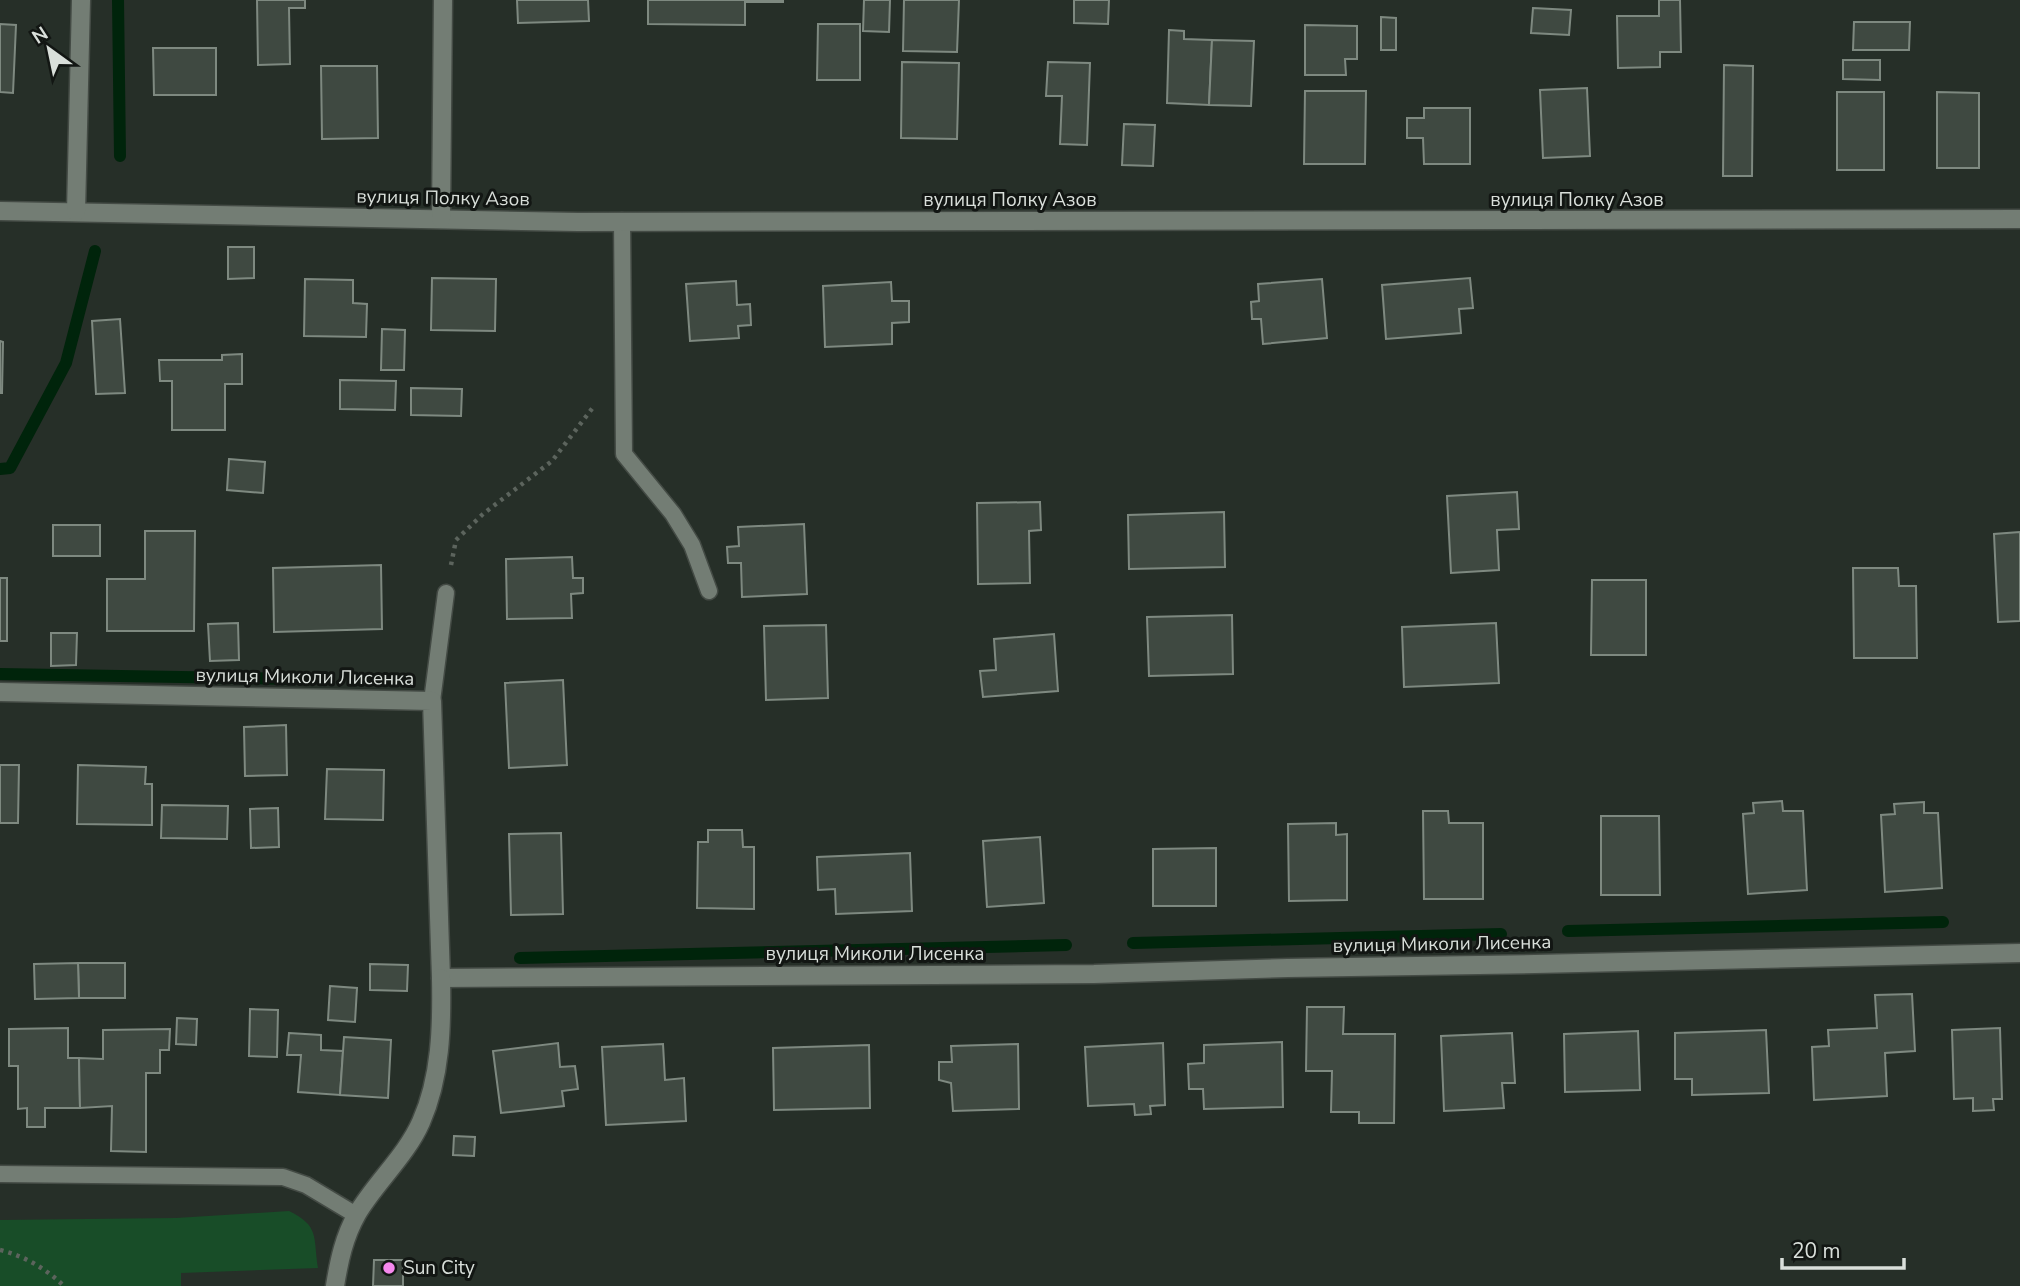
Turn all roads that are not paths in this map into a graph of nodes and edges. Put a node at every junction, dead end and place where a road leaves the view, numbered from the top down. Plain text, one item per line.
1 (81, 0) edge
2 (443, 0) edge
3 (0, 211) edge
4 (76, 212) junction
5 (441, 219) junction
6 (2020, 219) edge
7 (622, 222) junction
8 (709, 591) dead end
9 (446, 593) road end
10 (0, 692) edge
11 (432, 701) junction
12 (2020, 953) edge
13 (441, 978) junction
14 (0, 1174) edge
15 (356, 1215) junction
16 (335, 1286) edge

1 - 4 street
2 - 5 street
3 - 4 street, вулиця Полку Азов
4 - 5 street, вулиця Полку Азов
5 - 7 street, вулиця Полку Азов
6 - 7 street, вулиця Полку Азов
7 - 8 lane
9 - 11 lane
10 - 11 street, вулиця Миколи Лисенка
11 - 13 street, вулиця Миколи Лисенка
12 - 13 street, вулиця Миколи Лисенка
13 - 15 street
14 - 15 lane
15 - 16 street

